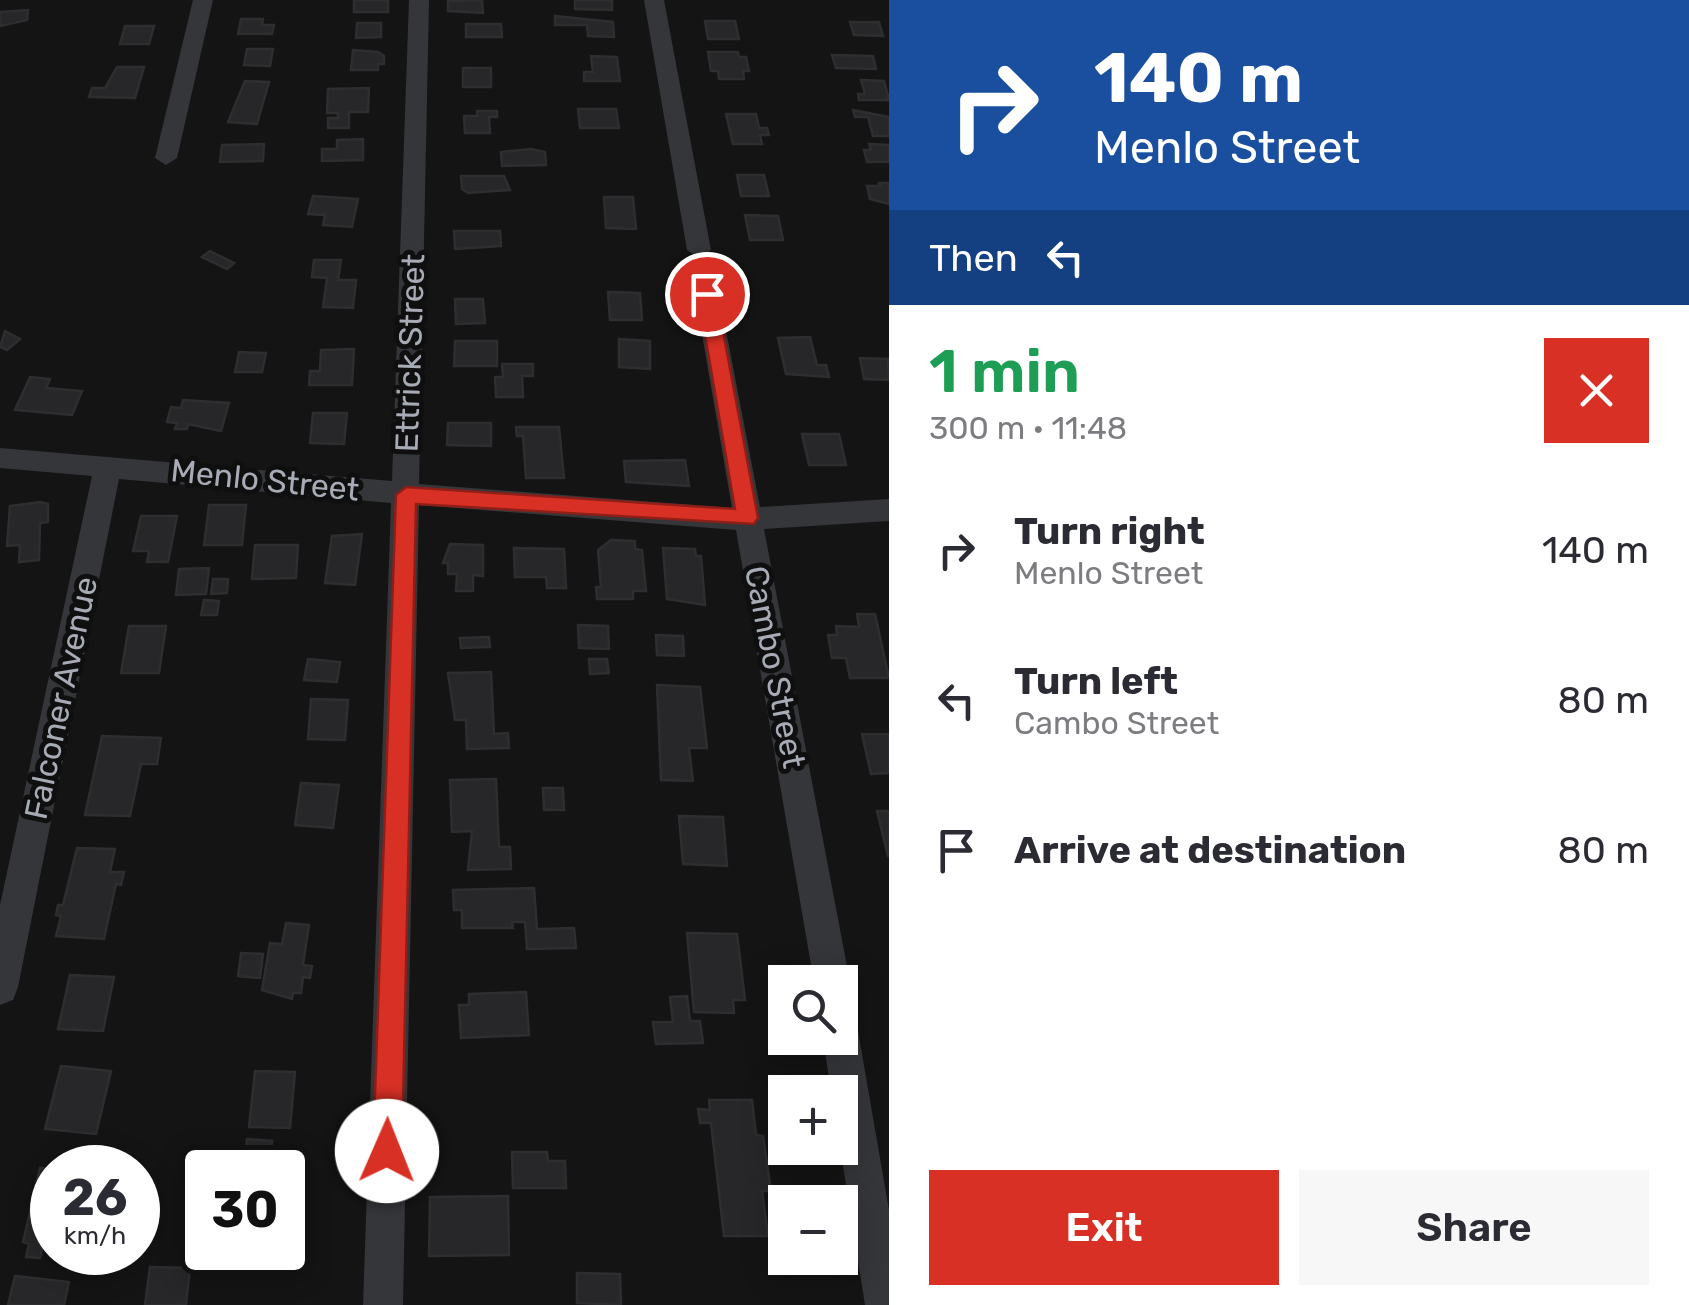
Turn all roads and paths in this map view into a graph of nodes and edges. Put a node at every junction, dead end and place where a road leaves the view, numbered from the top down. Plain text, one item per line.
1 (204, 0) edge
2 (419, 0) edge
3 (654, 0) edge
4 (166, 158) dead end
5 (699, 250) dead end
6 (707, 294) dead end
7 (0, 458) edge
8 (108, 466) junction
9 (406, 495) junction
10 (889, 510) edge
11 (747, 518) junction
12 (829, 965) edge
13 (0, 988) edge
14 (844, 1055) edge
15 (383, 1305) edge
16 (886, 1305) edge

1 - 4 street
2 - 9 street, Ettrick Street
3 - 5 street
6 - 11 street, Cambo Street
7 - 8 street, Menlo Street
8 - 9 street, Menlo Street
8 - 13 street, Falconer Avenue
9 - 11 street, Menlo Street
9 - 15 street, Ettrick Street
10 - 11 street, Menlo Street
11 - 12 street, Cambo Street
14 - 16 street

